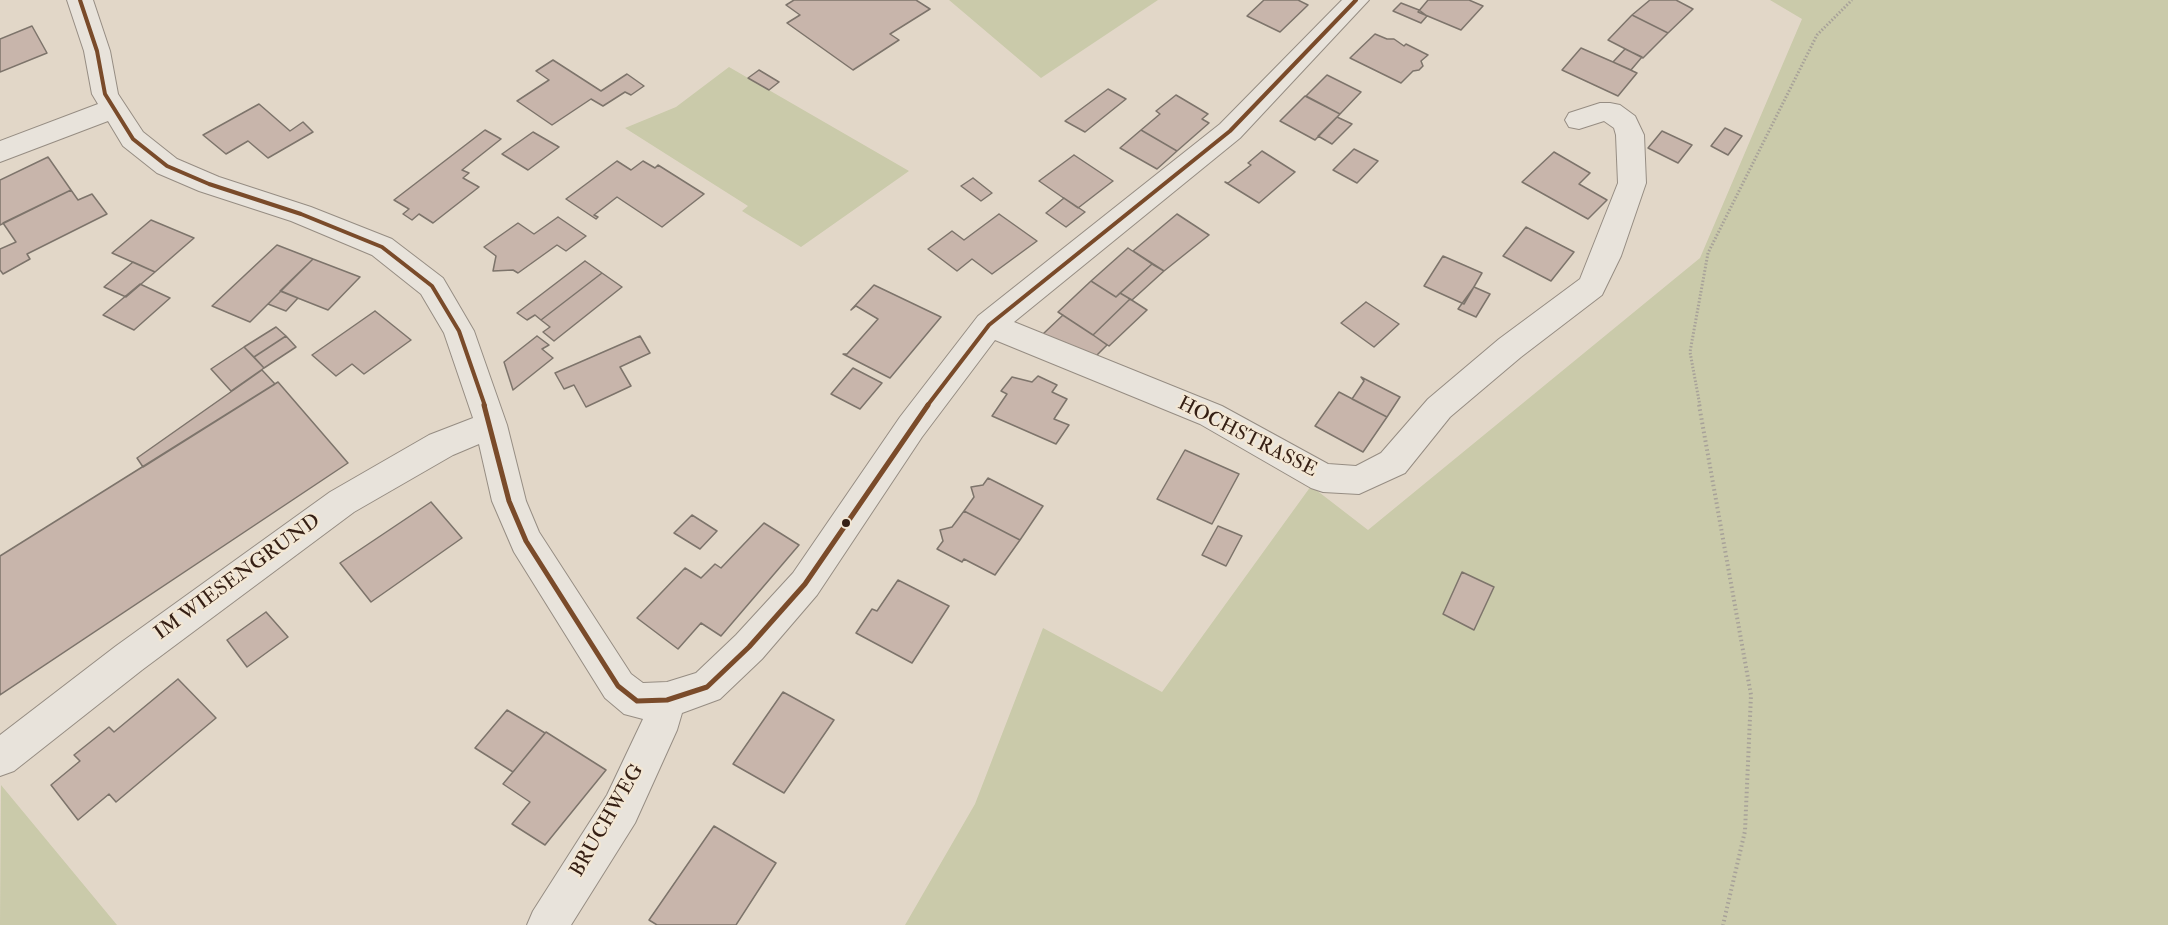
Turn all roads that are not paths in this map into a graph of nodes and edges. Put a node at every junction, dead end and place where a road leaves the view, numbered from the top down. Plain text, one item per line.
1 (80, 0) edge
2 (1356, 0) edge
3 (109, 102) junction
4 (1579, 120) dead end
5 (0, 152) edge
6 (989, 325) junction
7 (491, 425) junction
8 (667, 700) junction
9 (1, 758) edge
10 (546, 925) edge

1 - 3 street
2 - 6 street
3 - 5 street
3 - 7 street
4 - 6 street, HOCHSTRASSE
6 - 8 street
7 - 8 street
7 - 9 street, IM WIESENGRUND
8 - 10 street, BRUCHWEG

